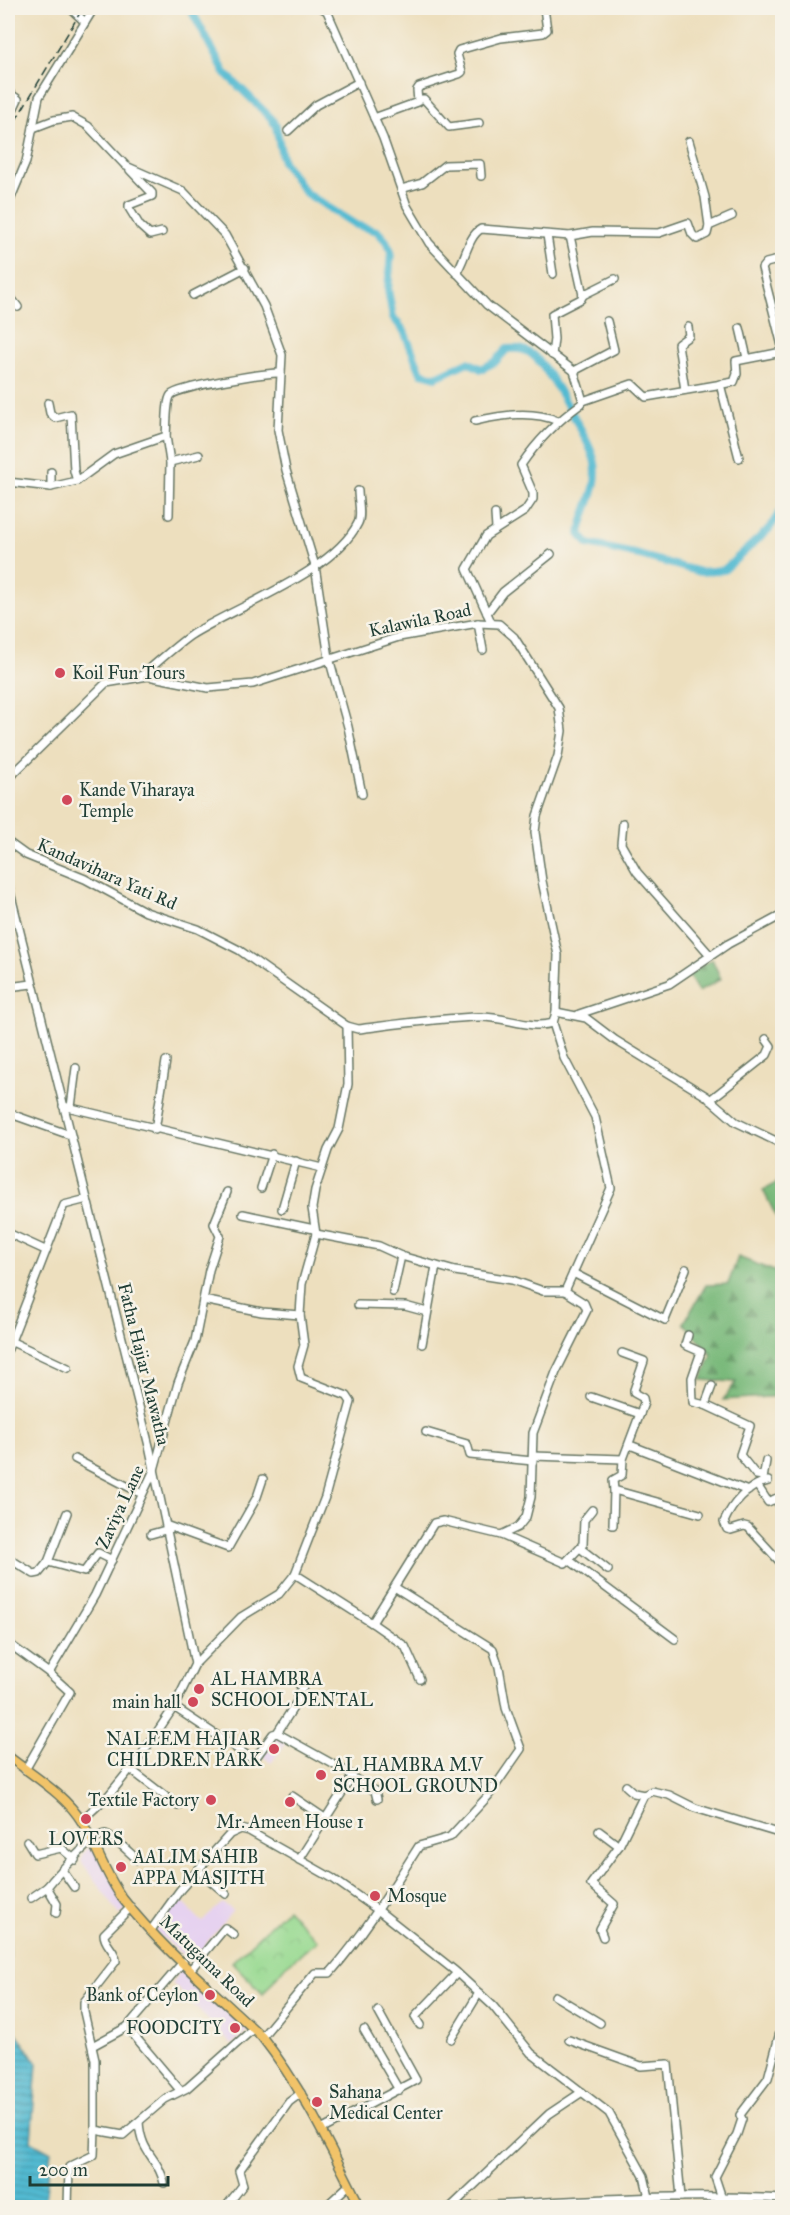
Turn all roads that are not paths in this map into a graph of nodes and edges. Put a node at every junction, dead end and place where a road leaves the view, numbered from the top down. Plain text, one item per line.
1 (70, 8) edge
2 (94, 8) edge
3 (322, 8) edge
4 (544, 8) edge
5 (85, 22) junction
6 (359, 82) junction
7 (8, 92) edge
8 (419, 99) junction
9 (374, 118) junction
10 (8, 120) edge
11 (479, 123) dead end
12 (33, 128) junction
13 (288, 131) dead end
14 (689, 141) dead end
15 (126, 166) junction
16 (481, 176) dead end
17 (401, 189) junction
18 (8, 204) edge
19 (732, 216) dead end
20 (710, 226) junction
21 (162, 232) dead end
22 (547, 235) junction
23 (570, 236) junction
24 (783, 259) edge
25 (245, 268) junction
26 (456, 273) junction
27 (553, 274) dead end
28 (615, 279) dead end
29 (8, 294) edge
30 (193, 295) dead end
31 (583, 295) junction
32 (783, 305) edge
33 (18, 307) dead end
34 (773, 308) junction
35 (607, 321) dead end
36 (688, 327) dead end
37 (740, 328) dead end
38 (781, 329) edge
39 (783, 346) edge
40 (783, 352) edge
41 (552, 355) junction
42 (747, 358) junction
43 (574, 371) junction
44 (281, 373) junction
45 (720, 384) junction
46 (685, 390) junction
47 (48, 403) dead end
48 (582, 403) junction
49 (559, 420) junction
50 (475, 421) dead end
51 (166, 436) junction
52 (198, 455) dead end
53 (739, 458) dead end
54 (170, 462) junction
55 (51, 472) dead end
56 (77, 481) junction
57 (8, 482) edge
58 (51, 487) junction
59 (358, 491) dead end
60 (495, 514) dead end
61 (169, 515) dead end
62 (496, 529) junction
63 (551, 554) dead end
64 (315, 566) junction
65 (487, 613) junction
66 (492, 622) junction
67 (478, 623) junction
68 (483, 650) dead end
69 (328, 658) junction
70 (139, 678) junction
71 (10, 774) edge
72 (362, 794) dead end
73 (623, 823) dead end
74 (8, 842) edge
75 (8, 884) edge
76 (783, 915) edge
77 (710, 955) junction
78 (32, 984) junction
79 (8, 987) edge
80 (556, 1012) junction
81 (573, 1014) junction
82 (553, 1023) junction
83 (347, 1026) junction
84 (766, 1039) dead end
85 (166, 1061) dead end
86 (76, 1068) dead end
87 (710, 1100) junction
88 (63, 1106) junction
89 (71, 1107) junction
90 (8, 1113) edge
91 (155, 1130) junction
92 (70, 1135) junction
93 (783, 1144) edge
94 (272, 1154) junction
95 (296, 1161) junction
96 (322, 1168) junction
97 (261, 1188) dead end
98 (227, 1192) dead end
99 (87, 1199) junction
100 (282, 1209) dead end
101 (243, 1214) dead end
102 (315, 1232) junction
103 (8, 1233) edge
104 (45, 1250) junction
105 (401, 1256) junction
106 (436, 1266) junction
107 (686, 1269) dead end
108 (573, 1273) junction
109 (565, 1291) junction
110 (393, 1292) dead end
111 (203, 1300) junction
112 (358, 1305) dead end
113 (427, 1312) junction
114 (300, 1315) junction
115 (688, 1335) dead end
116 (9, 1341) edge
117 (422, 1344) dead end
118 (8, 1349) edge
119 (622, 1353) dead end
120 (68, 1368) dead end
121 (712, 1386) dead end
122 (591, 1397) dead end
123 (705, 1405) junction
124 (640, 1414) junction
125 (426, 1432) dead end
126 (630, 1445) junction
127 (75, 1459) dead end
128 (533, 1459) junction
129 (623, 1459) junction
130 (766, 1461) dead end
131 (154, 1470) junction
132 (263, 1479) dead end
133 (763, 1481) junction
134 (614, 1490) junction
135 (748, 1491) junction
136 (142, 1494) junction
137 (779, 1497) edge
138 (783, 1508) edge
139 (592, 1510) dead end
140 (67, 1513) dead end
141 (700, 1514) dead end
142 (613, 1525) dead end
143 (168, 1527) junction
144 (151, 1534) dead end
145 (501, 1535) junction
146 (580, 1548) junction
147 (8, 1558) edge
148 (112, 1560) junction
149 (569, 1560) junction
150 (48, 1562) junction
151 (783, 1564) edge
152 (608, 1570) dead end
153 (295, 1574) junction
154 (396, 1588) junction
155 (372, 1623) junction
156 (675, 1639) dead end
157 (8, 1643) edge
158 (195, 1664) junction
159 (49, 1673) junction
160 (420, 1679) dead end
161 (295, 1681) dead end
162 (174, 1707) junction
163 (277, 1733) junction
164 (8, 1756) edge
165 (130, 1769) junction
166 (24, 1770) junction
167 (351, 1777) junction
168 (626, 1786) dead end
169 (644, 1795) junction
170 (292, 1796) dead end
171 (377, 1799) dead end
172 (178, 1806) dead end
173 (326, 1819) junction
174 (81, 1821) junction
175 (599, 1831) dead end
176 (783, 1834) edge
177 (27, 1841) dead end
178 (92, 1842) junction
179 (619, 1846) junction
180 (75, 1860) junction
181 (138, 1860) dead end
182 (299, 1860) junction
183 (62, 1870) junction
184 (198, 1870) junction
185 (47, 1887) junction
186 (74, 1887) dead end
187 (226, 1894) dead end
188 (31, 1898) dead end
189 (131, 1907) junction
190 (379, 1911) junction
191 (57, 1913) dead end
192 (151, 1930) junction
193 (234, 1935) dead end
194 (603, 1937) dead end
195 (183, 1962) junction
196 (190, 1969) junction
197 (457, 1973) junction
198 (479, 1993) junction
199 (555, 1996) dead end
200 (378, 2011) dead end
201 (600, 2023) dead end
202 (420, 2025) dead end
203 (783, 2025) edge
204 (128, 2027) junction
205 (253, 2029) junction
206 (364, 2030) dead end
207 (262, 2037) junction
208 (452, 2038) dead end
209 (569, 2040) dead end
210 (94, 2045) junction
211 (180, 2090) junction
212 (399, 2090) junction
213 (582, 2092) junction
214 (301, 2093) junction
215 (139, 2122) junction
216 (95, 2130) junction
217 (321, 2130) junction
218 (164, 2183) dead end
219 (349, 2185) junction
220 (721, 2195) junction
221 (649, 2197) junction
222 (681, 2197) junction
223 (783, 2199) edge
224 (359, 2204) edge
225 (451, 2207) edge
226 (68, 2208) edge
227 (225, 2208) edge
228 (324, 2208) edge
229 (342, 2208) edge
230 (444, 2208) edge
231 (717, 2208) edge

1 - 5 street
2 - 5 street
3 - 6 street
4 - 8 street
5 - 12 street
6 - 9 street
6 - 13 street
7 - 10 street
8 - 9 street
8 - 11 street
9 - 17 street
12 - 15 street
12 - 18 street
14 - 20 street
15 - 21 street
15 - 25 street
16 - 17 street
17 - 26 street
19 - 20 street
20 - 23 street
22 - 23 street
22 - 26 street
22 - 27 street
23 - 31 street
24 - 34 street
25 - 30 street
25 - 44 street
26 - 41 street
28 - 31 street
29 - 33 street
31 - 41 street
32 - 34 street
34 - 38 street
35 - 43 street
36 - 46 street
37 - 42 street
38 - 39 street
40 - 42 street
41 - 43 street
42 - 45 street
43 - 48 street
44 - 51 street
44 - 64 street
45 - 46 street
45 - 53 street
46 - 48 street
47 - 56 street
48 - 49 street
49 - 50 street
49 - 62 street
51 - 54 street
51 - 56 street
52 - 54 street
54 - 61 street
55 - 58 street
56 - 58 street
57 - 58 street
59 - 64 street
60 - 62 street
62 - 65 street
63 - 65 street
64 - 69 street
64 - 70 street
65 - 66 street
66 - 67 street, Kalawila Road
66 - 80 street, Kalawila Road
67 - 68 street
67 - 69 street, Kalawila Road
69 - 70 street, Kalawila Road
69 - 72 street
70 - 71 street, Kalawila Road
73 - 77 street
74 - 83 street, Kandavihara Yati Rd
75 - 78 street, Fatha Hajiar Mawatha
76 - 77 street
77 - 81 street
78 - 79 street
78 - 88 street, Fatha Hajiar Mawatha
80 - 81 street
80 - 82 street, Kalawila Road
81 - 87 street
82 - 83 street
82 - 108 street
83 - 96 street
84 - 87 street
85 - 91 street
86 - 89 street
87 - 93 street
88 - 89 street
88 - 92 street, Fatha Hajiar Mawatha
89 - 91 street
90 - 92 street
91 - 94 street
92 - 99 street, Fatha Hajiar Mawatha
94 - 95 street
94 - 97 street
95 - 96 street
95 - 100 street
96 - 102 street
98 - 111 street, Zaviya Lane
99 - 104 street
99 - 131 street, Fatha Hajiar Mawatha
101 - 102 street
102 - 105 street
102 - 114 street
103 - 104 street
104 - 116 street
105 - 106 street
105 - 110 street
106 - 109 street
106 - 113 street
107 - 108 street
108 - 109 street
109 - 128 street
111 - 114 street
111 - 131 street, Zaviya Lane
112 - 113 street
113 - 117 street
114 - 153 street
115 - 123 street
116 - 118 street
116 - 120 street
119 - 124 street
121 - 123 street
122 - 124 street
123 - 133 street
124 - 126 street
125 - 128 street
126 - 129 street
126 - 135 street
127 - 136 street
128 - 129 street
128 - 145 street
129 - 134 street
130 - 133 street
131 - 136 street, Zaviya Lane
131 - 143 street, Fatha Hajiar Mawatha
132 - 143 street
133 - 135 street
133 - 137 street
134 - 141 street
134 - 142 street
135 - 151 street
136 - 148 street, Zaviya Lane
137 - 138 street
139 - 146 street
140 - 150 street
143 - 144 street
143 - 158 street, Fatha Hajiar Mawatha
145 - 149 street
145 - 154 street
146 - 149 street
146 - 152 street
147 - 150 street
148 - 150 street
148 - 159 street, Zaviya Lane
149 - 156 street
153 - 155 street
153 - 158 street
154 - 155 street
154 - 190 street
155 - 160 street
157 - 159 street
158 - 162 street
159 - 166 street
161 - 163 street
162 - 163 street
162 - 165 street
163 - 167 street
164 - 166 main road, Matugama Road
165 - 172 street
165 - 174 street
166 - 174 main road, Matugama Road
167 - 171 street
167 - 173 street
168 - 169 street
169 - 176 street
169 - 179 street
170 - 173 street
173 - 182 street
174 - 178 main road, Matugama Road
175 - 179 street
177 - 180 street
178 - 180 street
178 - 181 street
178 - 189 main road, Matugama Road
179 - 194 street
180 - 183 street
182 - 184 street
182 - 190 street
183 - 185 street
183 - 186 street
184 - 187 street
184 - 192 street
185 - 188 street
185 - 191 street
189 - 192 main road, Matugama Road
189 - 210 street
190 - 197 street
190 - 207 street
192 - 195 main road, Matugama Road
193 - 196 street
195 - 196 main road, Matugama Road
195 - 204 street
196 - 205 main road, Matugama Road
197 - 198 street
197 - 202 street
198 - 208 street
198 - 213 street
199 - 201 street
200 - 212 street
203 - 220 street
204 - 210 street
204 - 211 street
205 - 207 main road, Matugama Road
205 - 211 street
206 - 212 street
207 - 214 main road, Matugama Road
209 - 222 street
210 - 216 street
211 - 215 street
212 - 217 street
213 - 221 street
213 - 225 street
214 - 217 main road, Matugama Road
214 - 227 street
215 - 216 street
215 - 218 street
216 - 226 street
217 - 219 main road, Matugama Road
219 - 224 main road, Matugama Road
219 - 228 street
220 - 222 street
220 - 223 street
220 - 231 street
221 - 222 street
221 - 225 street
224 - 229 street
225 - 230 street

